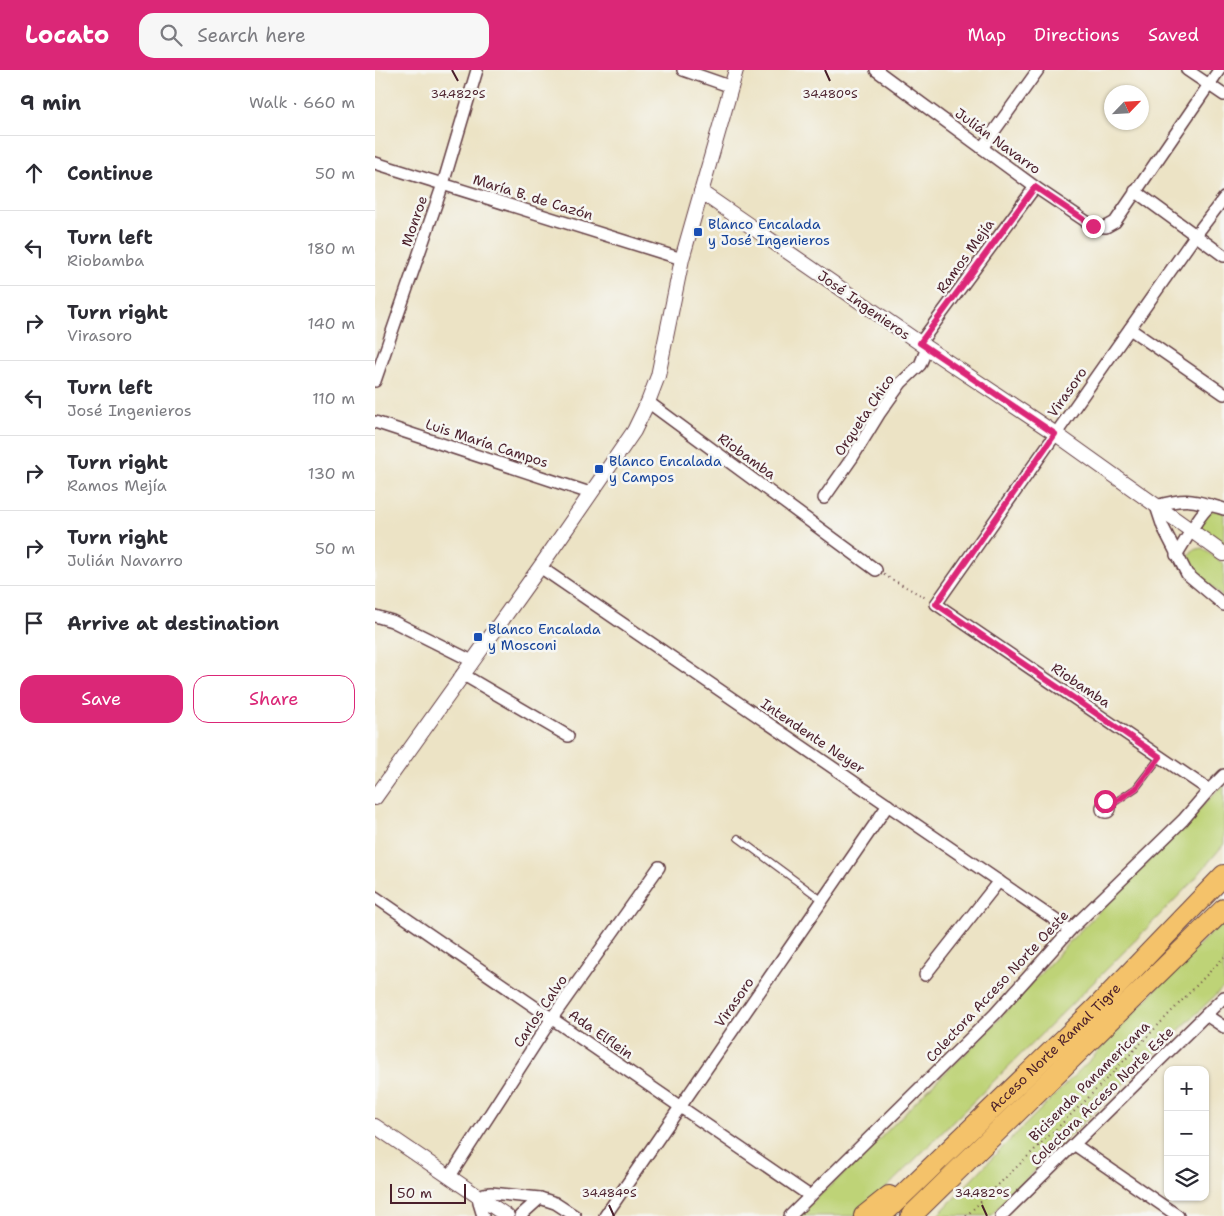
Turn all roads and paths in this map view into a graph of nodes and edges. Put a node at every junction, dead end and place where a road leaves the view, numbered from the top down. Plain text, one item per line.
1 (477, 70) edge
2 (683, 70) edge
3 (736, 70) edge
4 (876, 70) edge
5 (1038, 70) edge
6 (1187, 70) edge
7 (1219, 70) edge
8 (1209, 85) junction
9 (732, 87) junction
10 (1224, 95) edge
11 (983, 148) junction
12 (375, 163) edge
13 (443, 184) junction
14 (1035, 187) junction
15 (1135, 191) junction
16 (701, 192) junction
17 (1224, 198) edge
18 (1195, 236) junction
19 (1224, 256) edge
20 (682, 259) junction
21 (1130, 329) junction
22 (924, 346) junction
23 (375, 381) edge
24 (1224, 394) edge
25 (648, 402) junction
26 (375, 422) edge
27 (1055, 434) junction
28 (590, 493) junction
29 (824, 498) dead end
30 (1211, 505) junction
31 (1155, 506) junction
32 (1224, 509) edge
33 (1191, 532) junction
34 (1224, 554) edge
35 (1176, 555) junction
36 (540, 567) junction
37 (876, 570) joint
38 (936, 604) junction
39 (1224, 605) edge
40 (375, 616) edge
41 (472, 661) junction
42 (462, 674) junction
43 (568, 736) dead end
44 (1160, 757) junction
45 (1224, 776) edge
46 (1209, 790) junction
47 (377, 791) edge
48 (1112, 804) dead end
49 (888, 805) junction
50 (739, 838) dead end
51 (659, 867) dead end
52 (1222, 876) edge
53 (999, 880) junction
54 (375, 897) edge
55 (822, 900) junction
56 (1224, 909) edge
57 (1070, 930) junction
58 (1224, 957) edge
59 (925, 975) dead end
60 (1224, 997) edge
61 (1206, 1015) junction
62 (552, 1018) junction
63 (1224, 1027) edge
64 (679, 1107) junction
65 (375, 1126) edge
66 (960, 1141) junction
67 (1075, 1145) junction
68 (450, 1176) junction
69 (946, 1182) junction
70 (810, 1196) junction
71 (479, 1197) junction
72 (540, 1198) junction
73 (1173, 1215) edge
74 (483, 1216) edge
75 (507, 1216) edge
76 (520, 1216) edge
77 (575, 1216) edge
78 (605, 1216) edge
79 (790, 1216) edge
80 (864, 1216) edge
81 (881, 1216) edge
82 (911, 1216) edge
83 (923, 1216) edge
84 (966, 1216) edge
85 (1001, 1216) edge

1 - 13 street, Monroe
2 - 9 street
3 - 9 street
4 - 11 street, Julián Navarro
5 - 11 street
6 - 8 street
7 - 8 street
8 - 10 street
8 - 15 street
9 - 16 street
11 - 14 street, Julián Navarro
12 - 13 street, María B. de Cazón
13 - 20 street, María B. de Cazón
13 - 23 street, Monroe
14 - 15 street, Julián Navarro
14 - 22 street, Ramos Mejía
15 - 18 street
16 - 20 street
16 - 22 street, José Ingenieros
17 - 18 street, Virasoro
18 - 19 street
18 - 21 street, Virasoro
20 - 25 street
21 - 24 street
21 - 27 street, Virasoro
22 - 27 street, José Ingenieros
22 - 29 street, Orqueta Chico
25 - 28 street
25 - 37 street, Riobamba
26 - 28 street, Luis María Campos
27 - 31 street, José Ingenieros
27 - 38 street, Virasoro
28 - 36 street
30 - 31 street
30 - 32 street
30 - 33 street
31 - 33 street, José Ingenieros
31 - 35 street
33 - 34 street, José Ingenieros
33 - 35 street
35 - 39 street
36 - 41 street
36 - 49 street, Intendente Neyer
37 - 38 path
38 - 44 street, Riobamba
40 - 41 street
41 - 42 street
42 - 43 street
42 - 47 street
44 - 46 street, Riobamba
44 - 48 lane
45 - 46 street, Colectora Acceso Norte Oeste
46 - 57 street, Colectora Acceso Norte Oeste
49 - 53 street, Intendente Neyer
49 - 55 street, Virasoro
50 - 55 lane
51 - 62 street, Carlos Calvo
52 - 66 highway, Acceso Norte Ramal Tigre
53 - 57 street, Intendente Neyer
53 - 59 street
54 - 62 street, Ada Elflein
55 - 64 street, Virasoro
56 - 69 highway, Acceso Norte Ramal Tigre
57 - 70 street, Colectora Acceso Norte Oeste
58 - 84 path, Bicisenda Panamericana
60 - 61 street, Colectora Acceso Norte Este
61 - 63 street
61 - 67 street, Colectora Acceso Norte Este
62 - 64 street, Ada Elflein
62 - 68 street, Carlos Calvo
64 - 70 street, Ada Elflein
64 - 78 street, Virasoro
65 - 68 street
66 - 80 highway
66 - 81 highway, Acceso Norte Ramal Tigre
67 - 73 street
67 - 85 street, Colectora Acceso Norte Este
68 - 71 street
69 - 82 highway, Acceso Norte Ramal Tigre
69 - 83 highway
70 - 79 street, Colectora Acceso Norte Oeste
71 - 72 street
71 - 74 street
71 - 75 street
72 - 76 street
72 - 77 street

